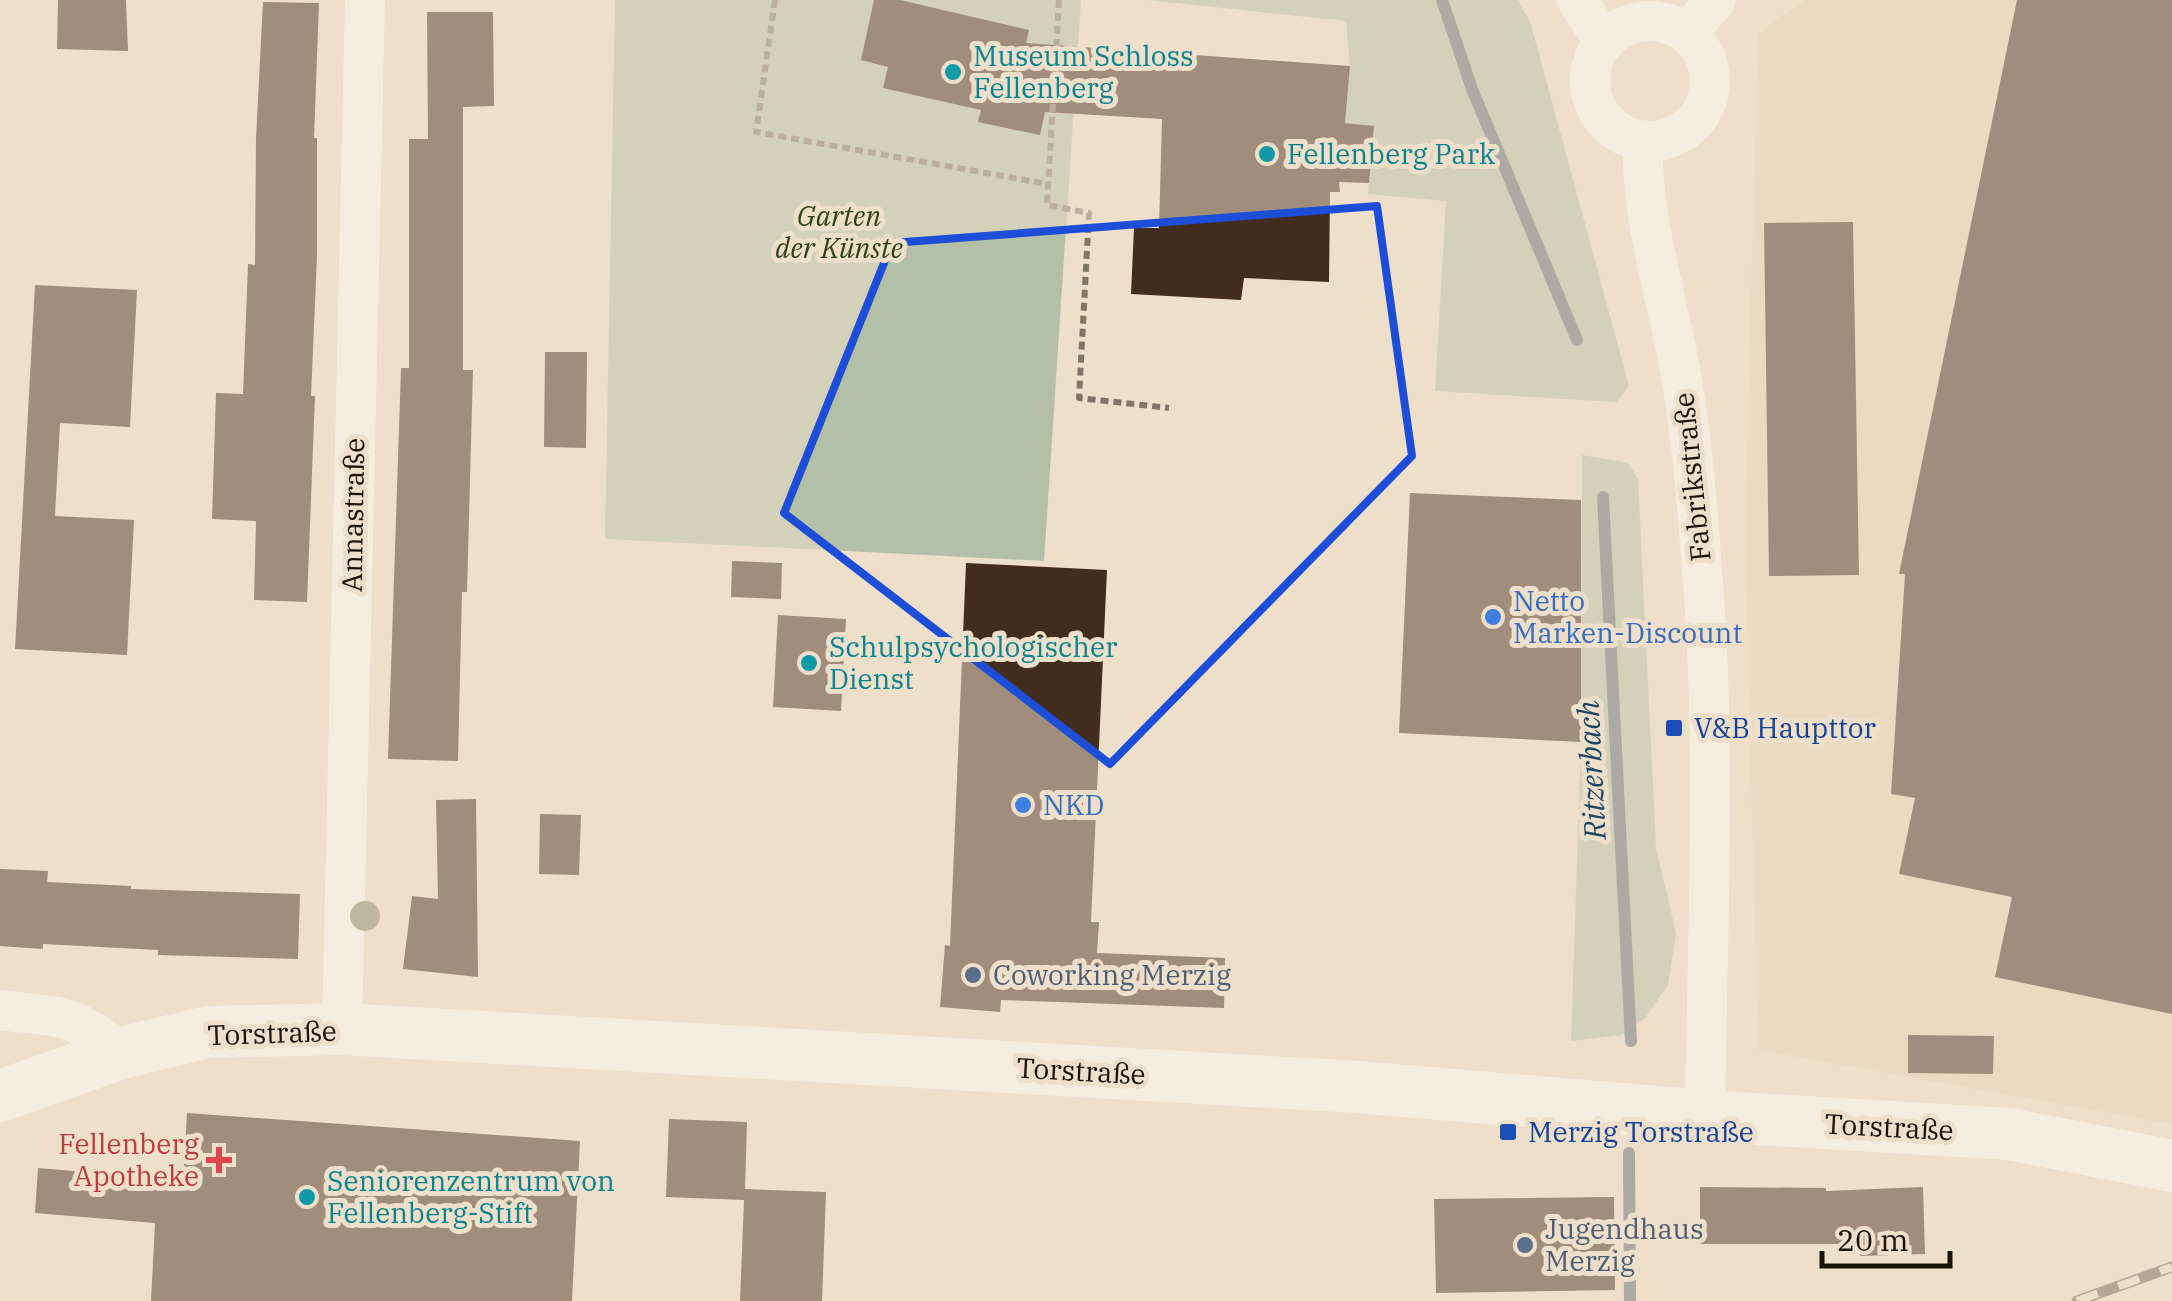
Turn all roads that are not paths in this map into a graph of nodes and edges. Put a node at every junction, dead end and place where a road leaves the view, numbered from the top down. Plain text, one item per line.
1 (364, 0) edge
2 (1577, 0) edge
3 (1716, 0) edge
4 (1688, 33) junction
5 (1604, 42) junction
6 (1643, 142) junction
7 (0, 1010) edge
8 (342, 1029) junction
9 (122, 1053) junction
10 (0, 1096) edge
11 (1705, 1116) junction
12 (2172, 1166) edge

1 - 8 street, Annastraße
2 - 5 street
3 - 4 street
4 - 5 street
4 - 6 street
5 - 6 street
6 - 11 street, Fabrikstraße
7 - 9 street
8 - 9 main road, Torstraße
8 - 11 main road, Torstraße
9 - 10 main road, Torstraße
11 - 12 main road, Torstraße

